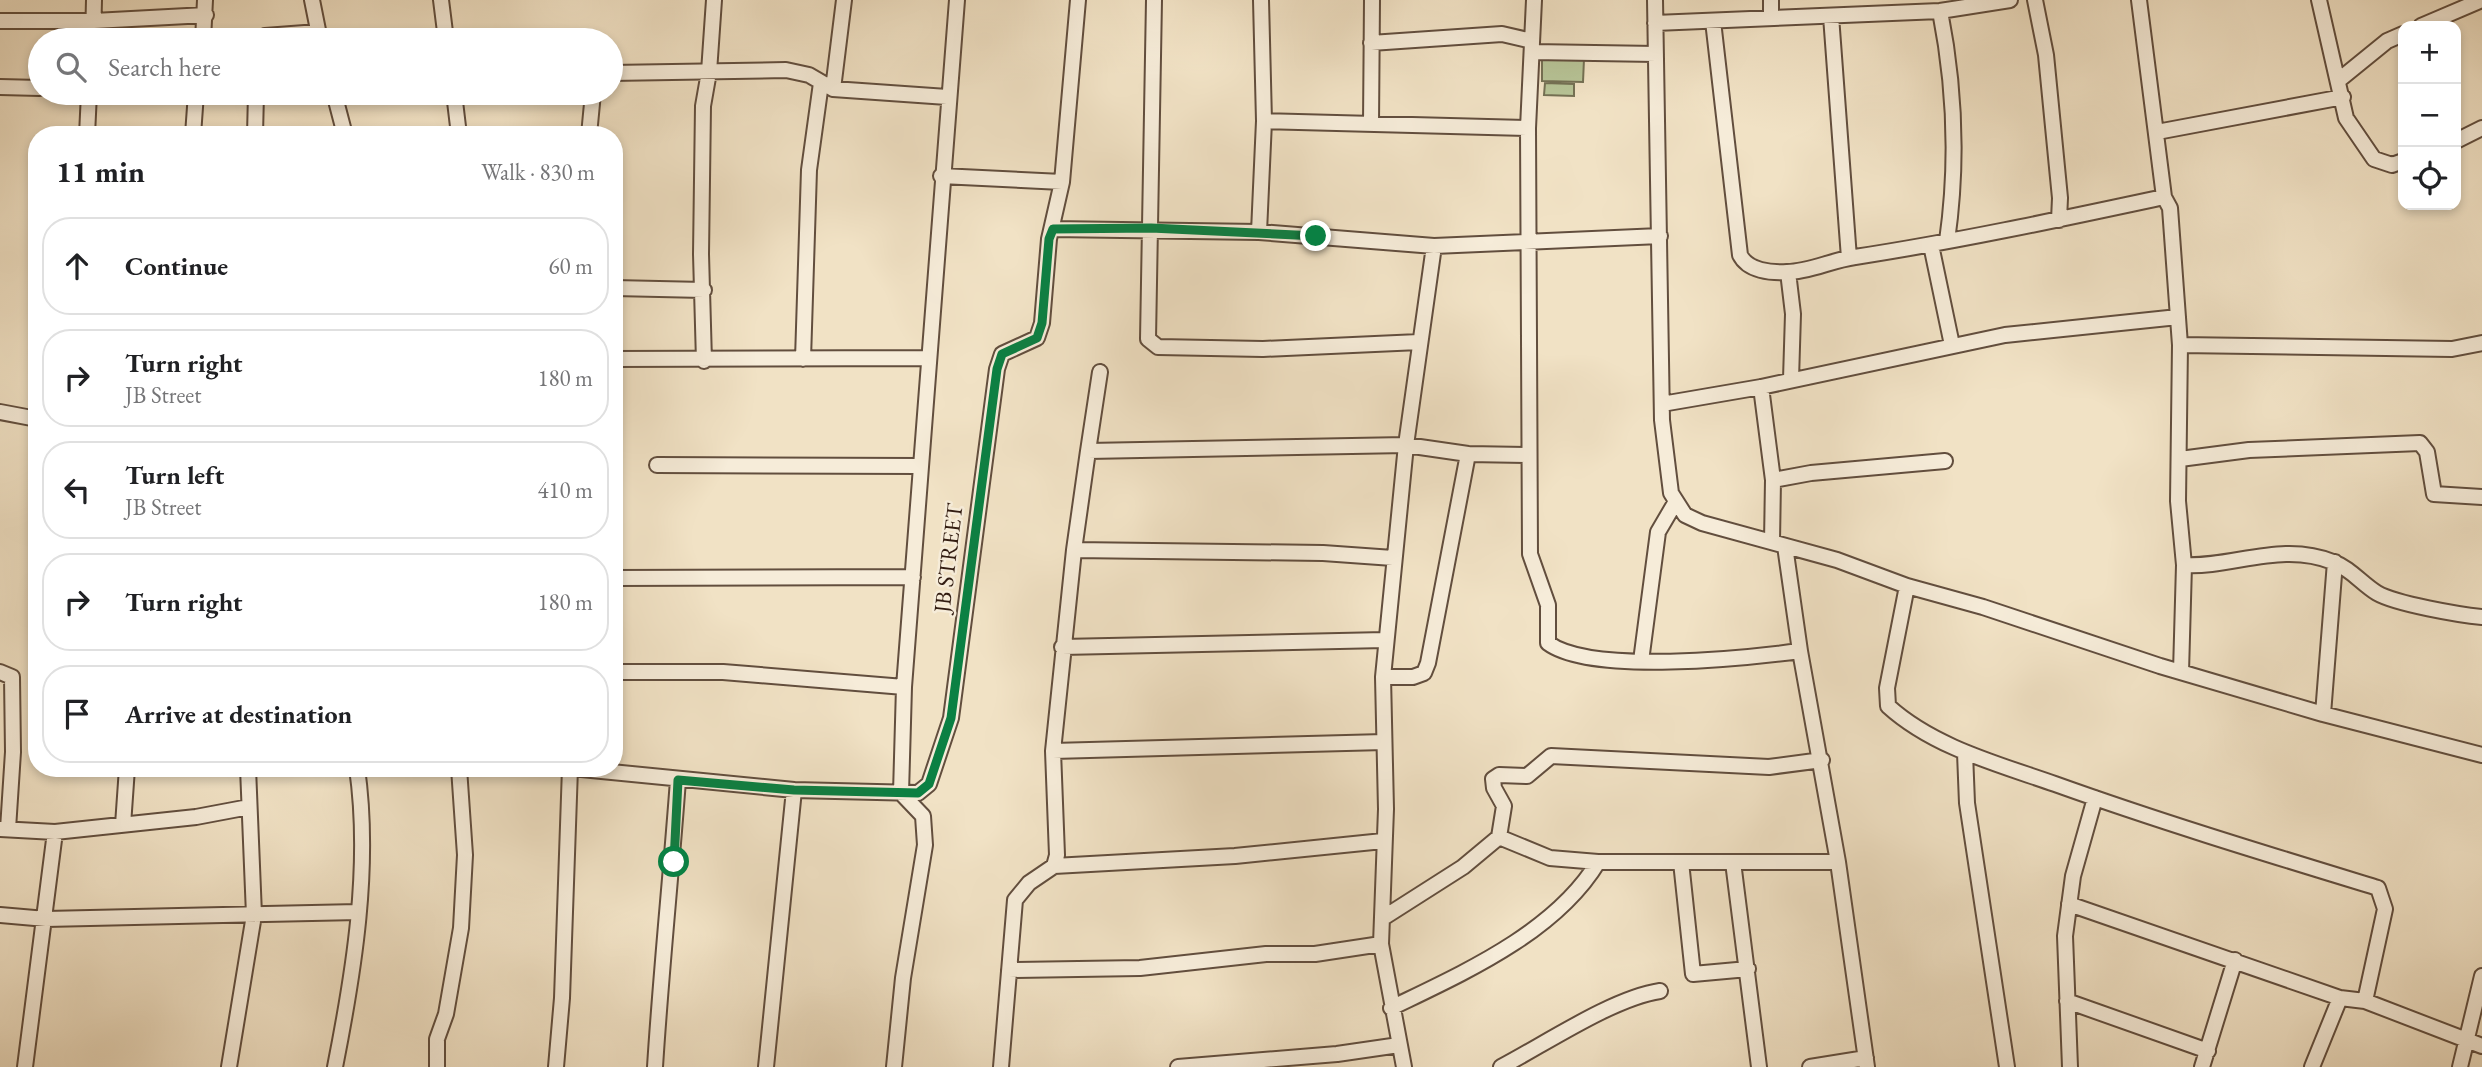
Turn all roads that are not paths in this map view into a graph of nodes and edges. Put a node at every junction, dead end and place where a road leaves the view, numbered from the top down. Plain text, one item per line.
1 (94, 0) edge
2 (205, 0) edge
3 (312, 0) edge
4 (441, 0) edge
5 (714, 0) edge
6 (844, 0) edge
7 (957, 0) edge
8 (1078, 0) edge
9 (1154, 0) edge
10 (1261, 0) edge
11 (1372, 0) edge
12 (1534, 0) edge
13 (1655, 0) edge
14 (1771, 0) edge
15 (2010, 0) edge
16 (2035, 0) edge
17 (2139, 0) edge
18 (2319, 0) edge
19 (2482, 0) edge
20 (1940, 10) junction
21 (205, 15) junction
22 (1771, 16) junction
23 (1831, 16) junction
24 (0, 20) edge
25 (94, 21) junction
26 (2433, 21) edge
27 (1713, 22) junction
28 (1655, 23) junction
29 (94, 28) edge
30 (203, 28) edge
31 (317, 28) edge
32 (444, 28) edge
33 (2398, 36) edge
34 (1371, 43) junction
35 (1533, 47) junction
36 (1656, 54) junction
37 (709, 72) junction
38 (623, 73) edge
39 (2339, 80) junction
40 (827, 86) junction
41 (0, 87) edge
42 (28, 88) edge
43 (947, 97) junction
44 (2343, 97) junction
45 (88, 105) edge
46 (195, 105) edge
47 (256, 105) edge
48 (337, 105) edge
49 (455, 105) edge
50 (592, 105) edge
51 (1264, 121) junction
52 (1371, 124) junction
53 (87, 126) edge
54 (194, 126) edge
55 (255, 126) edge
56 (343, 126) edge
57 (458, 126) edge
58 (590, 126) edge
59 (1528, 128) junction
60 (2482, 128) edge
61 (2157, 132) junction
62 (2461, 138) edge
63 (2398, 163) edge
64 (942, 176) junction
65 (1062, 182) junction
66 (2164, 197) junction
67 (2059, 220) junction
68 (1151, 228) junction
69 (1053, 229) junction
70 (1259, 232) junction
71 (1660, 236) junction
72 (1947, 242) junction
73 (1528, 243) junction
74 (1931, 245) junction
75 (1434, 246) junction
76 (1849, 258) junction
77 (1788, 272) junction
78 (623, 288) edge
79 (704, 290) junction
80 (2178, 317) junction
81 (1419, 342) junction
82 (2482, 343) edge
83 (1952, 345) junction
84 (2180, 345) junction
85 (928, 358) junction
86 (623, 359) edge
87 (803, 359) junction
88 (705, 361) junction
89 (1100, 372) dead end
90 (1791, 379) junction
91 (1760, 387) junction
92 (1662, 404) junction
93 (0, 412) edge
94 (28, 417) edge
95 (1406, 445) junction
96 (1088, 451) junction
97 (1468, 454) junction
98 (1529, 454) junction
99 (2180, 459) junction
100 (1945, 461) dead end
101 (657, 465) dead end
102 (920, 466) junction
103 (1773, 480) junction
104 (2482, 497) edge
105 (1675, 503) junction
106 (1779, 544) junction
107 (1074, 550) junction
108 (1393, 558) junction
109 (2335, 562) junction
110 (2184, 565) junction
111 (913, 577) junction
112 (623, 578) edge
113 (1907, 586) junction
114 (2482, 617) edge
115 (1385, 640) junction
116 (1062, 647) junction
117 (1800, 651) junction
118 (1641, 661) junction
119 (0, 672) edge
120 (2181, 672) junction
121 (623, 673) edge
122 (1383, 677) junction
123 (904, 687) junction
124 (2323, 714) junction
125 (1384, 742) junction
126 (1053, 751) junction
127 (1965, 753) junction
128 (2482, 755) edge
129 (1822, 760) junction
130 (623, 774) edge
131 (126, 777) edge
132 (248, 777) edge
133 (358, 777) edge
134 (460, 777) edge
135 (571, 777) edge
136 (678, 780) junction
137 (794, 790) junction
138 (901, 793) junction
139 (2095, 798) junction
140 (249, 807) junction
141 (123, 825) junction
142 (4, 829) edge
143 (55, 831) junction
144 (1499, 837) junction
145 (1383, 841) junction
146 (1598, 862) junction
147 (1681, 862) junction
148 (1733, 862) junction
149 (1838, 862) junction
150 (1054, 866) junction
151 (2069, 904) junction
152 (358, 912) junction
153 (0, 915) edge
154 (254, 915) junction
155 (1382, 918) junction
156 (46, 919) junction
157 (1381, 944) junction
158 (2235, 960) junction
159 (1009, 970) junction
160 (1748, 970) junction
161 (2482, 976) edge
162 (1660, 991) dead end
163 (2340, 998) junction
164 (2067, 1001) junction
165 (2365, 1001) junction
166 (1391, 1008) junction
167 (2475, 1043) edge
168 (1399, 1045) junction
169 (2208, 1051) junction
170 (1866, 1063) edge
171 (25, 1067) edge
172 (229, 1067) edge
173 (335, 1067) edge
174 (437, 1067) edge
175 (556, 1067) edge
176 (655, 1067) edge
177 (766, 1067) edge
178 (894, 1067) edge
179 (1001, 1067) edge
180 (1178, 1067) edge
181 (1404, 1067) edge
182 (1501, 1067) edge
183 (1759, 1067) edge
184 (1810, 1067) edge
185 (2007, 1067) edge
186 (2070, 1067) edge
187 (2202, 1067) edge
188 (2312, 1067) edge
189 (2460, 1067) edge

1 - 25 street
2 - 21 street
3 - 31 street
4 - 32 street
5 - 37 street
6 - 40 street
7 - 43 street
8 - 65 street, JB STREET
9 - 68 street
10 - 51 street
11 - 34 street
12 - 35 street
13 - 28 street
14 - 22 street
15 - 20 street
16 - 67 street
17 - 61 street
18 - 39 street
19 - 26 street
20 - 23 street
20 - 72 street
21 - 25 street
21 - 30 street
22 - 23 street
22 - 27 street
23 - 76 street
24 - 25 street
25 - 29 street
27 - 28 street
27 - 77 street
28 - 36 street
33 - 39 street
34 - 35 street
34 - 52 street
35 - 36 street
35 - 59 street
36 - 71 street
37 - 38 street
37 - 40 street
37 - 79 street
39 - 44 street
40 - 43 street
40 - 87 street
41 - 42 street
43 - 64 street
44 - 61 street
44 - 63 street
45 - 53 street
46 - 54 street
47 - 55 street
48 - 56 street
49 - 57 street
50 - 58 street
51 - 52 street
51 - 70 street
52 - 59 street
59 - 73 street
60 - 62 street
61 - 66 street
64 - 65 street
64 - 85 street
65 - 69 street, JB STREET
66 - 67 street
66 - 80 street
67 - 72 street
68 - 69 street
68 - 70 street
68 - 81 street
69 - 138 street, JB STREET
70 - 75 street
71 - 73 street
71 - 92 street
72 - 74 street
73 - 75 street
73 - 98 street
74 - 76 street
74 - 83 street
75 - 81 street
76 - 77 street
77 - 90 street
78 - 79 street
79 - 88 street
80 - 83 street
80 - 84 street
81 - 95 street
82 - 84 street
83 - 90 street
84 - 99 street
85 - 87 street
85 - 102 street
86 - 88 street
87 - 88 street
89 - 96 street
90 - 91 street
91 - 92 street
91 - 103 street
92 - 105 street
93 - 94 street
95 - 96 street
95 - 97 street
95 - 108 street
96 - 107 street
97 - 98 street
97 - 122 street
98 - 118 street
99 - 104 street
99 - 110 street
100 - 103 street
101 - 102 street
102 - 111 street
103 - 106 street
105 - 106 street
105 - 118 street
106 - 113 street
106 - 117 street
107 - 108 street
107 - 116 street
108 - 115 street
109 - 110 street
109 - 114 street
109 - 124 street
110 - 120 street
111 - 112 street
111 - 123 street
113 - 120 street
113 - 127 street
115 - 116 street
115 - 122 street
116 - 126 street
117 - 118 street
117 - 129 street
119 - 142 street
120 - 124 street
121 - 123 street
122 - 125 street
123 - 138 street
124 - 128 street
125 - 126 street
125 - 145 street
126 - 150 street
127 - 139 street
127 - 185 street
129 - 144 street
129 - 149 street
130 - 136 street, JB STREET
131 - 141 street
132 - 140 street
133 - 152 street
134 - 174 street
135 - 175 street
136 - 137 street, JB STREET
136 - 176 street
137 - 138 street, JB STREET
137 - 177 street
138 - 178 street
139 - 151 street
139 - 165 street
140 - 141 street
140 - 154 street
141 - 143 street
142 - 143 street
143 - 156 street
144 - 146 street
144 - 155 street
145 - 150 street
145 - 155 street
146 - 147 street
146 - 166 street
147 - 148 street
147 - 160 street
148 - 149 street
148 - 160 street
149 - 170 street
150 - 159 street
151 - 158 street
151 - 164 street
152 - 154 street
152 - 173 street
153 - 156 street
154 - 156 street
154 - 172 street
155 - 157 street
156 - 171 street
157 - 159 street
157 - 166 street
158 - 163 street
158 - 169 street
159 - 179 street
160 - 183 street
161 - 167 street
162 - 182 street
163 - 165 street
163 - 188 street
164 - 169 street
164 - 186 street
165 - 167 street
166 - 168 street
167 - 189 street
168 - 180 street
168 - 181 street
169 - 187 street
170 - 184 street

